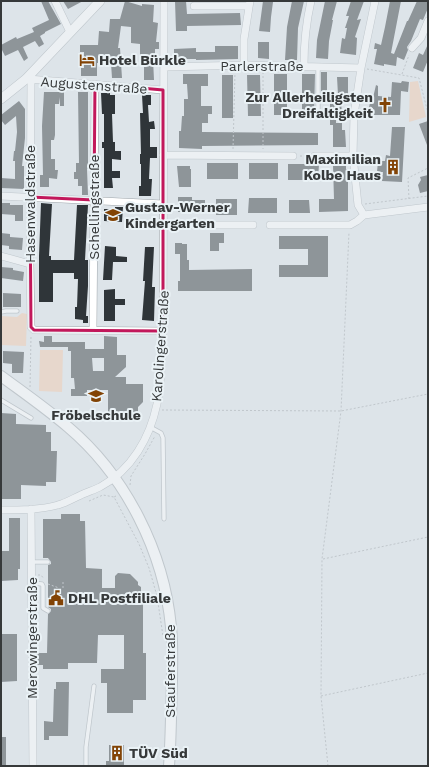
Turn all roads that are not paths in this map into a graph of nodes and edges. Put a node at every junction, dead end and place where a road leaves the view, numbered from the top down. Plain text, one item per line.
1 (55, 1) edge
2 (100, 1) edge
3 (164, 1) edge
4 (311, 1) edge
5 (375, 1) edge
6 (249, 4) edge
7 (194, 6) dead end
8 (428, 21) edge
9 (70, 32) junction
10 (412, 48) road end
11 (304, 65) junction
12 (244, 66) junction
13 (318, 66) junction
14 (164, 67) junction
15 (361, 68) junction
16 (28, 80) junction
17 (95, 84) junction
18 (163, 90) junction
19 (1, 99) edge
20 (318, 111) dead end
21 (163, 155) junction
22 (293, 156) road end
23 (315, 156) road end
24 (352, 156) junction
25 (1, 196) edge
26 (30, 197) junction
27 (94, 200) junction
28 (163, 204) junction
29 (428, 207) edge
30 (364, 215) junction
31 (164, 225) junction
32 (253, 225) dead end
33 (270, 225) dead end
34 (1, 256) edge
35 (30, 264) junction
36 (17, 311) dead end
37 (1, 312) edge
38 (93, 330) junction
39 (163, 331) junction
40 (1, 376) edge
41 (1, 400) edge
42 (30, 418) dead end
43 (150, 427) junction
44 (114, 477) junction
45 (31, 509) junction
46 (1, 510) edge
47 (164, 519) dead end
48 (32, 562) junction
49 (48, 562) dead end
50 (32, 584) junction
51 (48, 611) dead end
52 (94, 686) dead end
53 (33, 766) edge
54 (86, 766) edge
55 (170, 766) edge

1 - 9 street
2 - 9 street
3 - 14 street, Karolingerstraße
4 - 11 street
5 - 15 street
6 - 7 street
6 - 12 street
8 - 10 street
9 - 16 street
11 - 12 street, Parlerstraße
11 - 13 street, Parlerstraße
12 - 14 street, Parlerstraße
13 - 15 street, Parlerstraße
13 - 20 lane
14 - 18 street, Karolingerstraße
15 - 24 street
16 - 17 street, Augustenstraße
16 - 19 street
16 - 26 street, Hasenwaldstraße
17 - 18 street, Augustenstraße
17 - 27 street, Schellingstraße
18 - 21 street, Karolingerstraße
21 - 22 street
21 - 28 street, Karolingerstraße
23 - 24 street
24 - 30 street
25 - 26 street
26 - 27 street
26 - 35 street, Hasenwaldstraße
27 - 28 street
27 - 38 street, Schellingstraße
28 - 31 street, Karolingerstraße
29 - 30 street
30 - 33 street
31 - 32 street
31 - 39 street, Karolingerstraße
34 - 35 street
35 - 38 street, Hasenwaldstraße
36 - 37 lane
38 - 39 street
39 - 43 street, Karolingerstraße
40 - 44 main road, Stauferstraße
41 - 42 lane
43 - 44 street, Karolingerstraße
43 - 47 lane
44 - 45 street, Karolingerstraße
44 - 55 main road, Stauferstraße
45 - 46 street, Karolingerstraße
45 - 48 street, Merowingerstraße
48 - 49 lane
48 - 50 street, Merowingerstraße
50 - 51 lane
50 - 53 street, Merowingerstraße
52 - 54 lane

